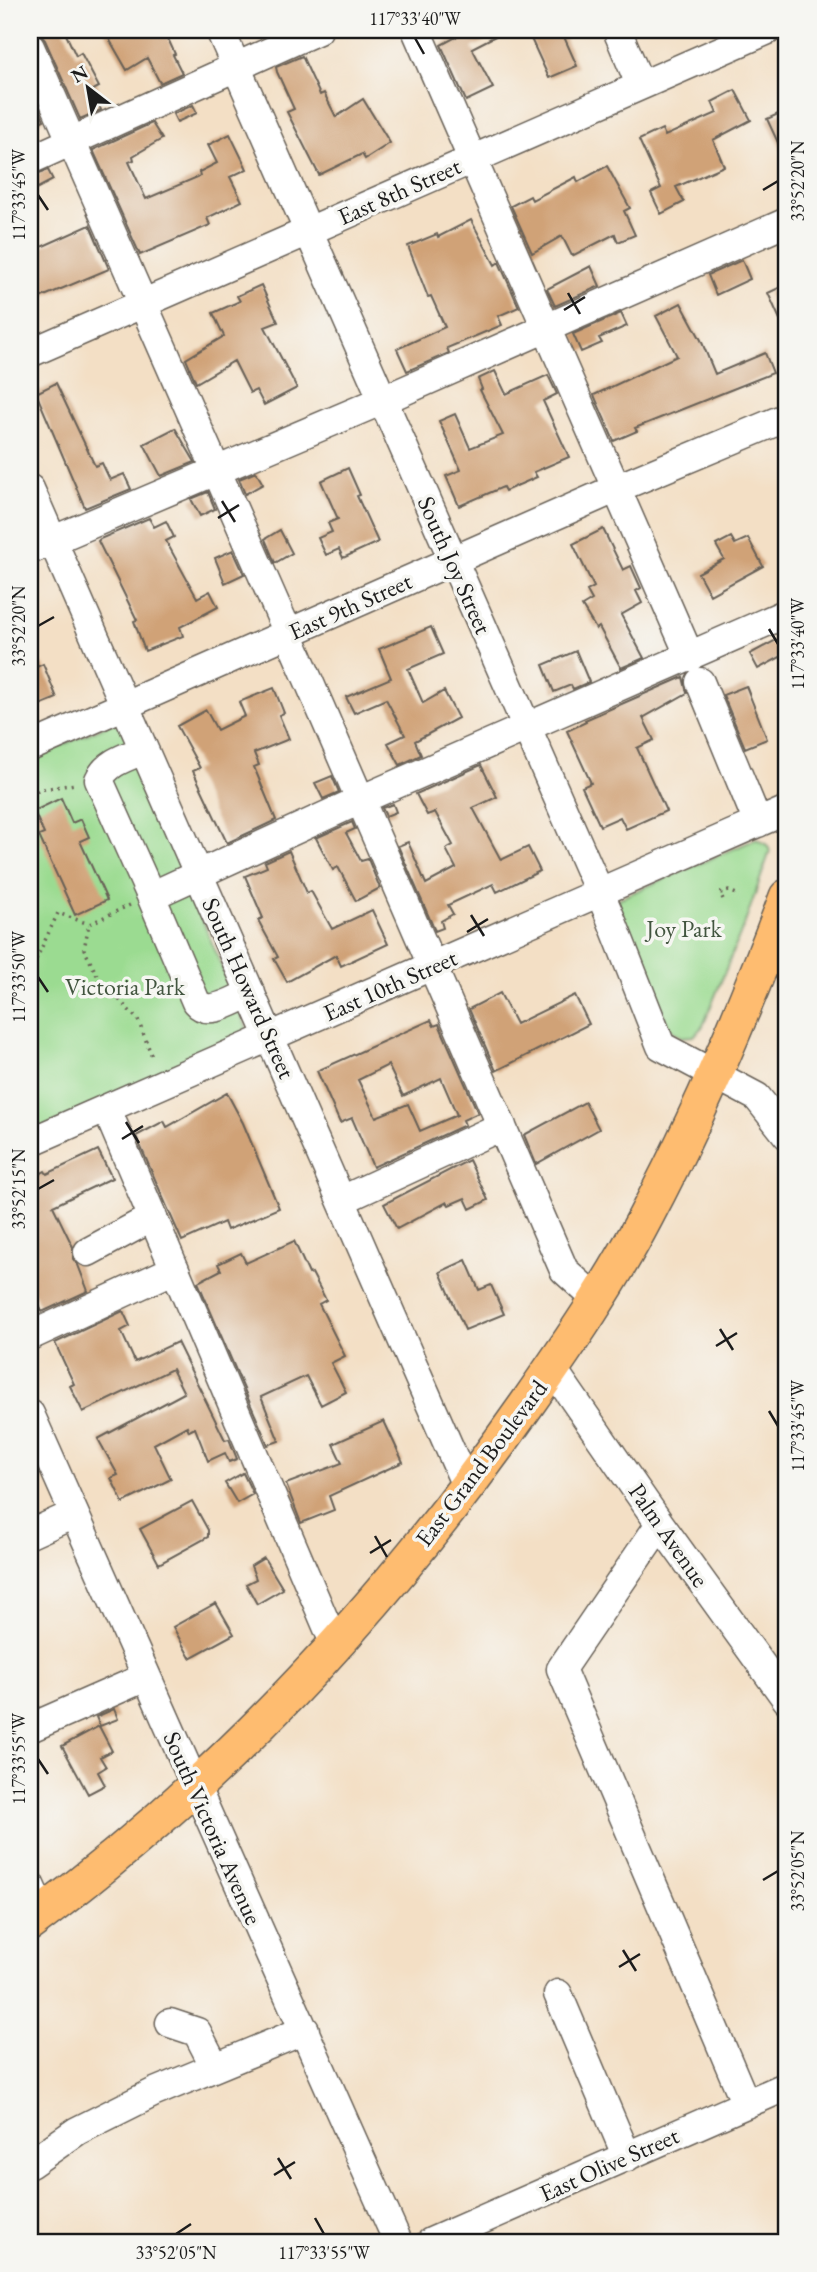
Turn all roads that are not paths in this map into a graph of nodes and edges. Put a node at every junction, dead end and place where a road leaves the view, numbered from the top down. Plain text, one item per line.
1 (220, 30) edge
2 (318, 30) edge
3 (416, 30) edge
4 (617, 30) edge
5 (768, 30) edge
6 (30, 47) edge
7 (236, 66) junction
8 (640, 84) junction
9 (71, 142) junction
10 (472, 158) junction
11 (30, 160) edge
12 (787, 222) edge
13 (308, 230) junction
14 (142, 304) junction
15 (546, 328) junction
16 (30, 353) edge
17 (383, 400) junction
18 (787, 417) edge
19 (216, 471) junction
20 (30, 489) edge
21 (615, 489) junction
22 (41, 545) edge
23 (453, 560) junction
24 (787, 613) edge
25 (288, 633) junction
26 (695, 670) junction
27 (125, 705) junction
28 (527, 728) junction
29 (30, 747) edge
30 (144, 750) junction
31 (360, 800) junction
32 (787, 810) edge
33 (758, 823) junction
34 (198, 873) junction
35 (599, 893) junction
36 (151, 896) junction
37 (787, 897) edge
38 (432, 967) junction
39 (251, 993) junction
40 (271, 1037) junction
41 (715, 1074) junction
42 (107, 1110) junction
43 (502, 1126) junction
44 (787, 1135) edge
45 (30, 1142) edge
46 (342, 1200) junction
47 (153, 1217) junction
48 (88, 1252) dead end
49 (175, 1269) junction
50 (597, 1300) junction
51 (30, 1336) edge
52 (552, 1368) junction
53 (30, 1414) edge
54 (467, 1488) junction
55 (74, 1514) junction
56 (660, 1524) junction
57 (30, 1534) edge
58 (335, 1644) junction
59 (146, 1677) junction
60 (786, 1696) edge
61 (30, 1728) edge
62 (194, 1786) junction
63 (34, 1907) edge
64 (558, 1994) dead end
65 (170, 2023) dead end
66 (305, 2030) junction
67 (215, 2067) junction
68 (787, 2086) edge
69 (746, 2104) junction
70 (627, 2157) junction
71 (30, 2164) edge
72 (398, 2242) edge
73 (431, 2242) edge

1 - 7 street, South Joy Street
2 - 7 street
3 - 10 street
4 - 8 street
5 - 8 street, East 8th Street
6 - 9 street
7 - 9 street
7 - 13 street, South Joy Street
8 - 10 street, East 8th Street
9 - 11 street
9 - 14 street
10 - 13 street, East 8th Street
10 - 15 street
12 - 15 street
13 - 14 street, East 8th Street
13 - 17 street, South Joy Street
14 - 16 street, East 8th Street
14 - 19 street
15 - 17 street
15 - 21 street
17 - 19 street
17 - 23 street, South Joy Street
18 - 21 street, East 9th Street
19 - 22 street
19 - 25 street
20 - 22 street, South Howard Street
21 - 23 street, East 9th Street
21 - 26 street
22 - 27 street, South Howard Street
23 - 25 street, East 9th Street
23 - 28 street, South Joy Street
24 - 26 street
25 - 27 street, East 9th Street
25 - 31 street
26 - 28 street
26 - 33 street
27 - 29 street, East 9th Street
27 - 30 street, South Howard Street
28 - 31 street
28 - 35 street, South Joy Street
30 - 34 street, South Howard Street
30 - 36 street
31 - 34 street
31 - 38 street
32 - 33 street, East 10th Street
33 - 35 street, East 10th Street
34 - 36 street
34 - 39 street, South Howard Street
35 - 38 street, East 10th Street
35 - 41 street, South Joy Street
36 - 39 street
37 - 41 main road, East Grand Boulevard
38 - 40 street, East 10th Street
38 - 43 street
39 - 40 street, South Howard Street
40 - 42 street, East 10th Street
40 - 46 street, South Howard Street
41 - 44 street, South Joy Street
41 - 50 main road, East Grand Boulevard
42 - 45 street, East 10th Street
42 - 47 street
43 - 46 street
43 - 50 street
46 - 54 street, South Howard Street
47 - 48 street
47 - 49 street
49 - 51 street
49 - 58 street
50 - 52 main road, East Grand Boulevard
52 - 54 main road, East Grand Boulevard
52 - 56 street, Palm Avenue
53 - 55 street, South Victoria Avenue
54 - 58 main road, East Grand Boulevard
55 - 57 street
55 - 59 street, South Victoria Avenue
56 - 60 street, Palm Avenue
56 - 69 street
58 - 62 main road, East Grand Boulevard
59 - 61 street
59 - 62 street, South Victoria Avenue
62 - 63 main road, East Grand Boulevard
62 - 66 street, South Victoria Avenue
64 - 70 street
65 - 67 street
66 - 67 street
66 - 72 street, South Victoria Avenue
67 - 71 street
68 - 69 street, East Olive Street
69 - 70 street, East Olive Street
70 - 73 street, East Olive Street

